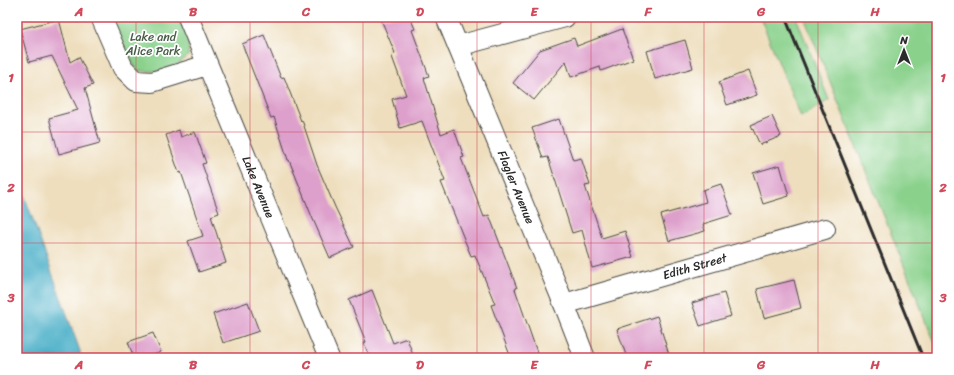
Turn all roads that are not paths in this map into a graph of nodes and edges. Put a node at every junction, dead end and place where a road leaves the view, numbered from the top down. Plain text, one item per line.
1 (101, 17) edge
2 (188, 17) edge
3 (446, 17) edge
4 (566, 17) edge
5 (458, 46) junction
6 (207, 65) junction
7 (825, 229) dead end
8 (564, 304) junction
9 (329, 358) edge
10 (585, 358) edge

1 - 6 street
2 - 6 street, Lake Avenue
3 - 5 street, Flagler Avenue
4 - 5 street
5 - 8 street, Flagler Avenue
6 - 9 street, Lake Avenue
7 - 8 street, Edith Street
8 - 10 street, Flagler Avenue

